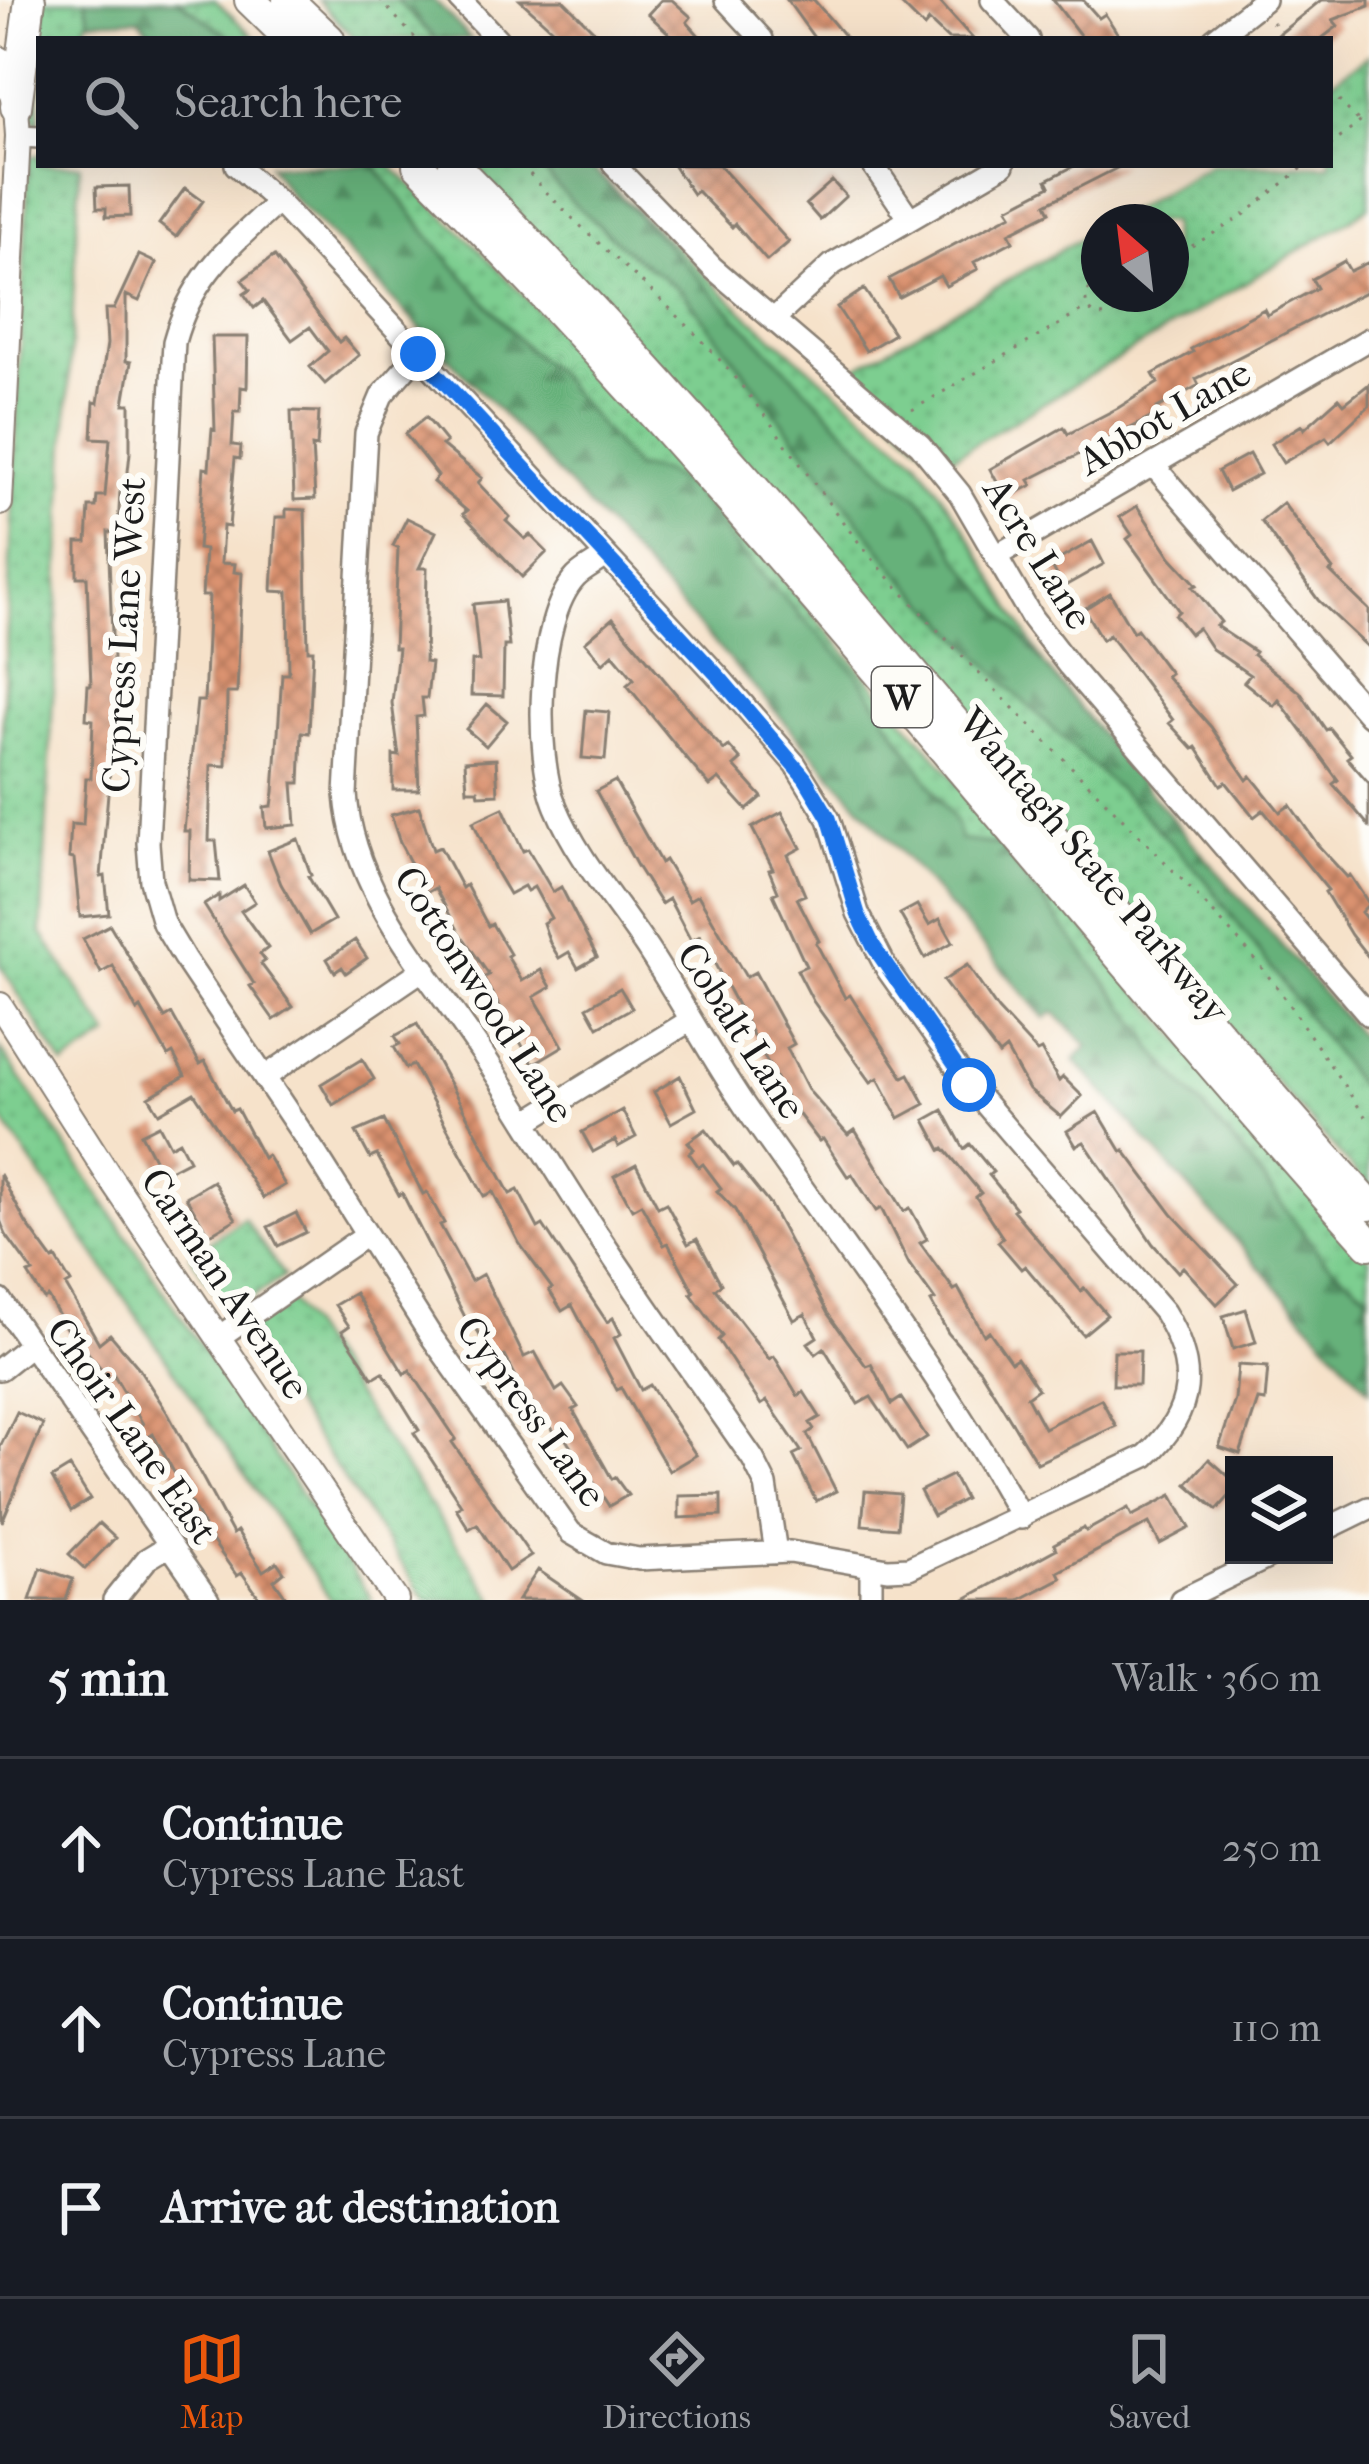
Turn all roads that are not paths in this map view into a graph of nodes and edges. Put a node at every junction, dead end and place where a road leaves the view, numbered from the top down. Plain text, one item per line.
1 (8, 0) edge
2 (30, 0) edge
3 (250, 0) edge
4 (288, 0) edge
5 (304, 0) edge
6 (460, 0) edge
7 (726, 0) edge
8 (992, 0) edge
9 (1263, 5) edge
10 (0, 8) edge
11 (287, 36) edge
12 (328, 36) edge
13 (329, 36) edge
14 (494, 36) edge
15 (759, 36) edge
16 (1025, 36) edge
17 (1218, 36) edge
18 (0, 59) edge
19 (25, 127) edge
20 (239, 168) edge
21 (421, 168) edge
22 (457, 168) edge
23 (617, 168) edge
24 (875, 168) edge
25 (998, 168) edge
26 (278, 202) junction
27 (910, 220) junction
28 (774, 319) junction
29 (1369, 339) edge
30 (418, 354) junction
31 (1153, 465) junction
32 (0, 503) edge
33 (606, 556) junction
34 (996, 556) junction
35 (1369, 715) edge
36 (425, 968) junction
37 (3, 1015) edge
38 (1369, 1015) edge
39 (691, 1020) junction
40 (265, 1077) junction
41 (526, 1122) junction
42 (1369, 1205) edge
43 (366, 1235) junction
44 (1369, 1244) edge
45 (0, 1300) edge
46 (219, 1337) junction
47 (30, 1345) junction
48 (0, 1369) edge
49 (1369, 1508) edge
50 (1021, 1518) junction
51 (1333, 1526) edge
52 (170, 1545) junction
53 (776, 1553) junction
54 (1255, 1564) edge
55 (871, 1566) junction
56 (114, 1600) edge
57 (208, 1600) edge
58 (396, 1600) edge
59 (872, 1600) edge
60 (1182, 1600) edge

1 - 10 highway
2 - 19 highway
3 - 11 highway
4 - 12 highway
5 - 13 highway
6 - 14 street
7 - 15 street
8 - 16 street
9 - 17 street
18 - 19 main road
19 - 32 main road
20 - 26 street
21 - 44 highway, Wantagh State Parkway / W
22 - 42 highway, Wantagh State Parkway / W
23 - 28 street, Acre Lane
24 - 27 street
25 - 27 street
26 - 30 street
26 - 40 street, Cypress Lane West
27 - 28 street
28 - 34 street, Acre Lane
29 - 31 street, Abbot Lane
30 - 33 street
30 - 36 street, Cottonwood Lane
31 - 34 street, Abbot Lane
31 - 35 street
33 - 39 street, Cobalt Lane
33 - 50 street, Cypress Lane
34 - 38 street, Acre Lane
36 - 40 street
36 - 41 street, Cottonwood Lane
37 - 46 main road, Carman Avenue
39 - 41 street
39 - 50 street, Cobalt Lane
40 - 43 street, Cypress Lane
41 - 53 street, Cottonwood Lane
43 - 46 street
43 - 53 street, Cypress Lane
45 - 47 street, Choir Lane East
46 - 58 main road, Carman Avenue
47 - 48 street
47 - 52 street, Choir Lane East
49 - 51 street
50 - 55 street, Cypress Lane
52 - 56 street
52 - 57 street, Choir Lane East
53 - 55 street, Cypress Lane
54 - 60 street
55 - 59 street

